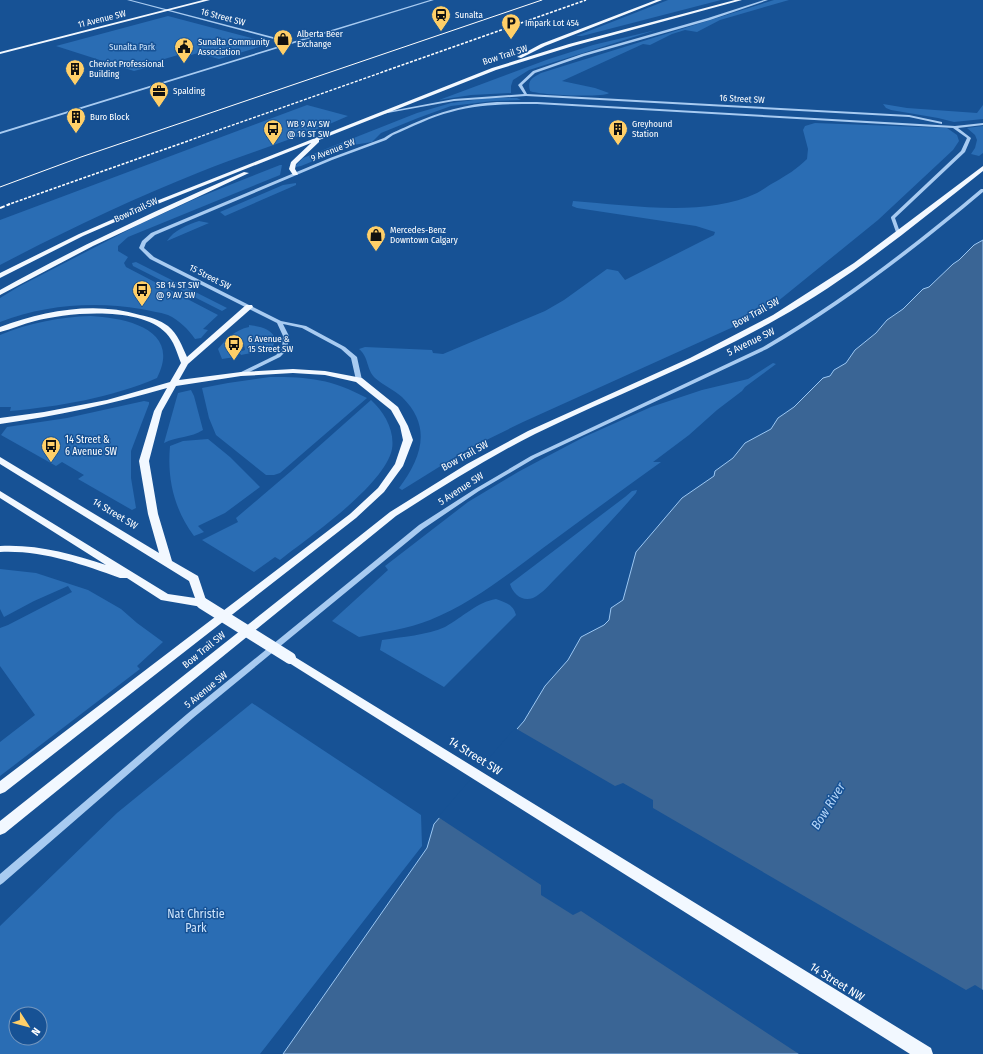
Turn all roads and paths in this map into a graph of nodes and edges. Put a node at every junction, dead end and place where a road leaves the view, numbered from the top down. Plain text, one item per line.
1 (128, 0) edge
2 (208, 0) edge
3 (433, 0) edge
4 (660, 0) edge
5 (740, 0) edge
6 (767, 0) edge
7 (167, 10) junction
8 (291, 43) junction
9 (0, 53) edge
10 (494, 69) junction
11 (526, 95) junction
12 (537, 102) joint
13 (382, 114) junction
14 (983, 124) edge
15 (955, 127) junction
16 (0, 133) edge
17 (322, 137) junction
18 (284, 152) junction
19 (983, 168) edge
20 (295, 174) junction
21 (983, 190) edge
22 (899, 235) junction
23 (144, 242) joint
24 (0, 276) edge
25 (0, 293) edge
26 (248, 307) junction
27 (279, 322) junction
28 (0, 330) edge
29 (185, 363) junction
30 (241, 374) junction
31 (359, 380) junction
32 (172, 384) junction
33 (0, 422) edge
34 (0, 460) edge
35 (0, 494) edge
36 (0, 549) edge
37 (167, 562) junction
38 (140, 581) junction
39 (202, 603) junction
40 (0, 788) edge
41 (0, 829) edge
42 (0, 880) edge
43 (732, 935) joint
44 (925, 1054) edge

1 - 7 street, 16 Street SW
2 - 7 main road, 11 Avenue SW
3 - 8 street
4 - 10 main road
5 - 10 main road, Bow Trail SW
6 - 11 street
7 - 8 street, 16 Street SW
7 - 9 main road, 11 Avenue SW
8 - 16 street
10 - 13 main road, Bow Trail SW
11 - 13 street, 16 Street SW
11 - 15 street, 16 Street SW
12 - 15 street, 16 Street SW
12 - 20 street, 9 Avenue SW
13 - 17 main road, Bow Trail SW
14 - 15 street, 16 Street SW
15 - 22 street, 16 Street SW
17 - 18 main road, Bow Trail SW
17 - 20 main road
18 - 24 main road, Bow Trail SW
18 - 25 main road, Bow Trail SW
19 - 22 main road, Bow Trail SW
20 - 23 street, 9 Avenue SW
21 - 42 street, 5 Avenue SW
22 - 41 main road, Bow Trail SW
23 - 26 street, 15 Street SW
26 - 27 street, 15 Street SW
26 - 29 main road
27 - 30 street
27 - 31 street, 15 Street SW
28 - 29 main road
29 - 32 main road
30 - 31 main road
30 - 32 main road
31 - 40 main road
32 - 33 main road
32 - 37 main road
34 - 37 main road, 14 Street SW
35 - 38 main road, 14 Street SW
36 - 38 main road
37 - 39 main road, 14 Street SW
38 - 39 main road, 14 Street SW
39 - 43 main road, 14 Street SW, bridge
43 - 44 main road, 14 Street NW

